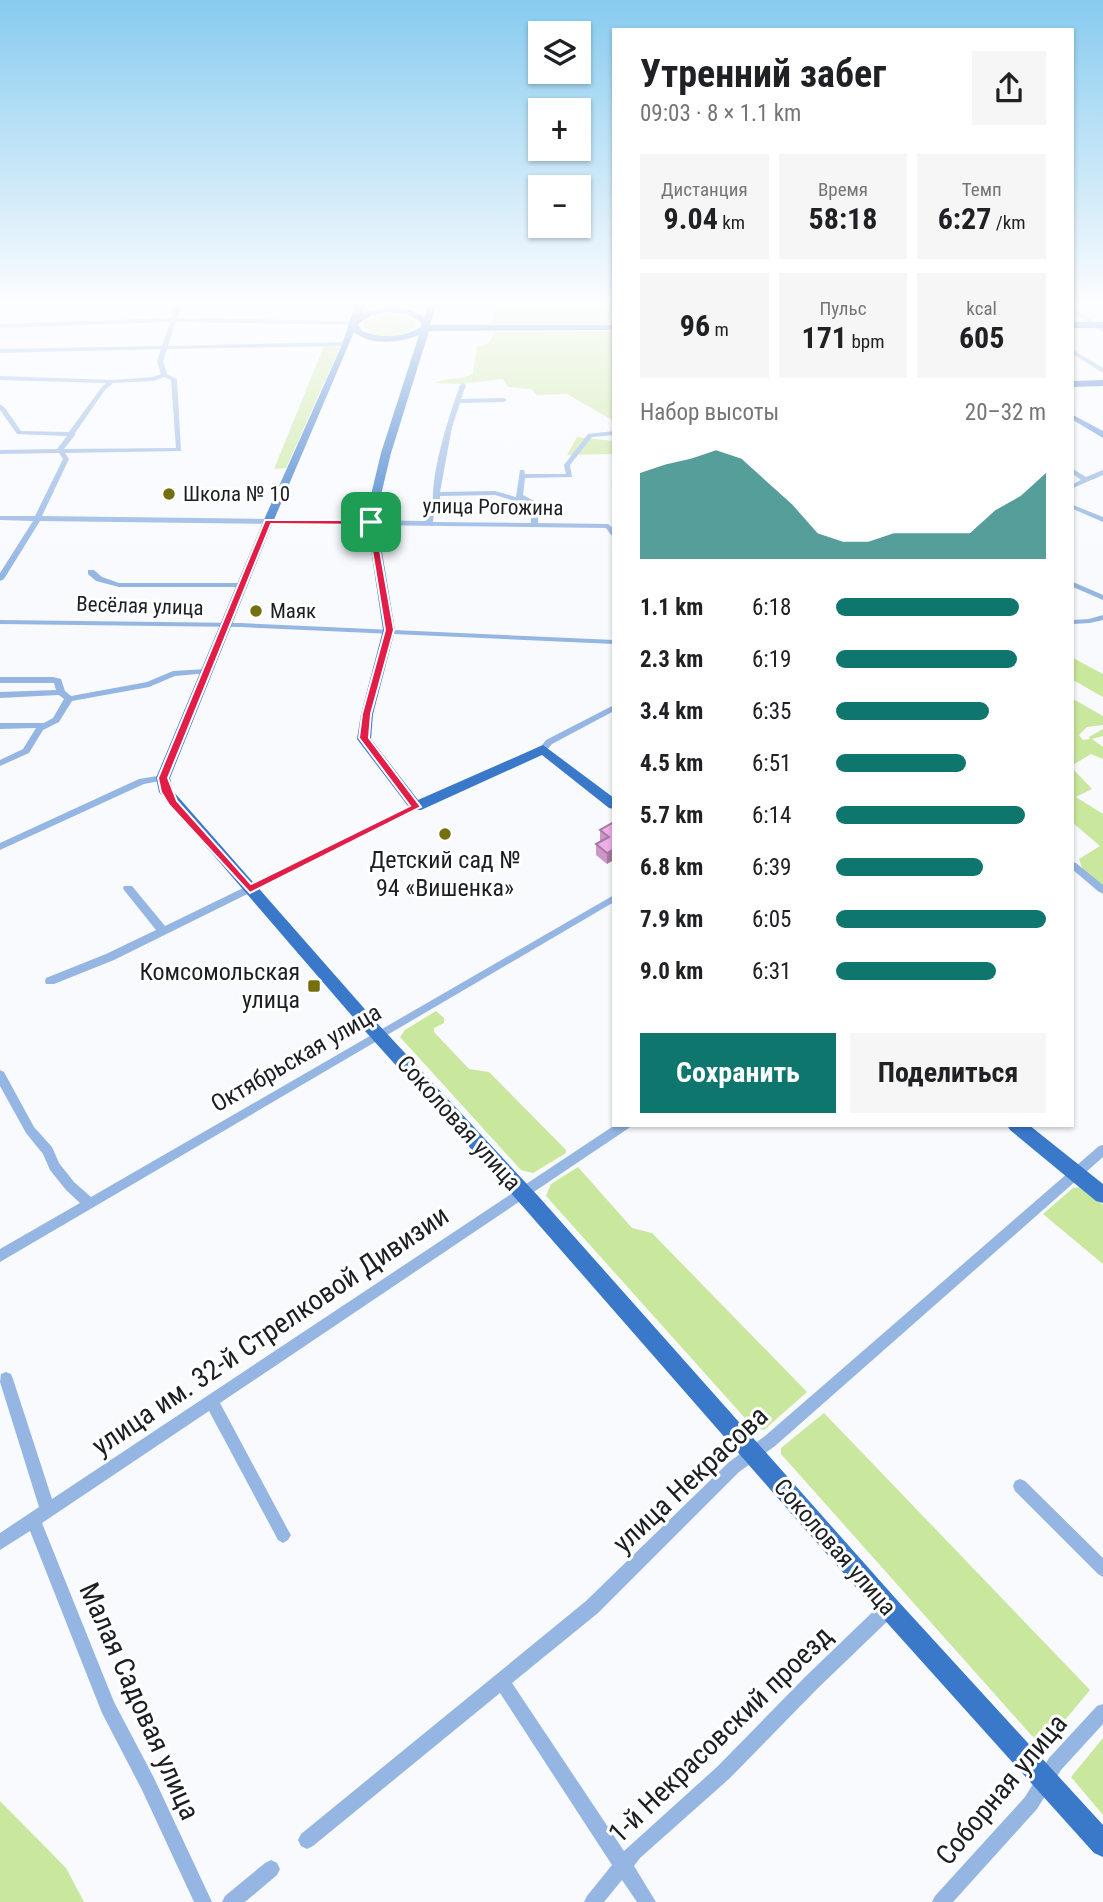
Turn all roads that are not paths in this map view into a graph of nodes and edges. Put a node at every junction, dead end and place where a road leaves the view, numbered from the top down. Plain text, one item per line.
1 (99, 395) edge
2 (175, 395) edge
3 (324, 395) edge
4 (404, 395) edge
5 (461, 395) edge
6 (504, 400) dead end
7 (459, 401) junction
8 (0, 406) edge
9 (1074, 418) edge
10 (612, 433) edge
11 (73, 435) junction
12 (1103, 435) edge
13 (0, 452) edge
14 (61, 453) junction
15 (1074, 472) edge
16 (1103, 472) edge
17 (1086, 480) junction
18 (1074, 486) edge
19 (436, 494) junction
20 (525, 498) junction
21 (1074, 507) edge
22 (0, 518) edge
23 (37, 518) junction
24 (1103, 520) edge
25 (268, 522) junction
26 (371, 522) junction
27 (429, 524) junction
28 (535, 525) junction
29 (611, 529) edge
30 (91, 572) dead end
31 (0, 579) edge
32 (1074, 584) edge
33 (243, 585) junction
34 (1103, 598) edge
35 (1103, 617) edge
36 (1090, 621) junction
37 (0, 622) edge
38 (1074, 622) edge
39 (226, 625) junction
40 (1103, 628) edge
41 (389, 630) junction
42 (612, 642) edge
43 (206, 671) junction
44 (0, 680) edge
45 (61, 692) junction
46 (0, 695) edge
47 (69, 699) junction
48 (612, 709) edge
49 (43, 725) junction
50 (0, 726) edge
51 (542, 749) junction
52 (0, 763) edge
53 (163, 778) junction
54 (612, 803) edge
55 (416, 807) junction
56 (0, 847) edge
57 (1074, 866) edge
58 (128, 888) dead end
59 (250, 889) junction
60 (1103, 890) edge
61 (612, 899) edge
62 (163, 931) junction
63 (50, 981) dead end
64 (378, 1035) junction
65 (0, 1075) edge
66 (622, 1127) edge
67 (1018, 1127) edge
68 (1103, 1150) edge
69 (1077, 1174) junction
70 (522, 1192) junction
71 (1103, 1195) edge
72 (90, 1204) junction
73 (0, 1256) edge
74 (6, 1379) dead end
75 (211, 1401) junction
76 (752, 1453) junction
77 (1020, 1486) dead end
78 (41, 1515) junction
79 (283, 1535) dead end
80 (0, 1542) edge
81 (1103, 1569) edge
82 (889, 1608) junction
83 (502, 1682) junction
84 (1103, 1712) edge
85 (1045, 1779) junction
86 (307, 1840) dead end
87 (1103, 1844) edge
88 (622, 1864) junction
89 (271, 1869) dead end
90 (203, 1902) edge
91 (231, 1902) edge
92 (593, 1902) edge
93 (647, 1902) edge
94 (941, 1902) edge

1 - 11 street
2 - 14 street
3 - 25 main road
4 - 26 main road
5 - 7 street
6 - 7 street
7 - 19 street
8 - 11 street
9 - 12 main road
10 - 20 street
11 - 14 street
13 - 14 street
14 - 23 street
15 - 17 street
16 - 17 street
17 - 18 street
19 - 20 street
19 - 27 street
20 - 28 street
21 - 24 street
22 - 23 street, улица Рогожина
23 - 25 street, улица Рогожина
23 - 31 street
25 - 26 street, улица Рогожина
25 - 33 main road
26 - 27 street, улица Рогожина
26 - 41 main road
27 - 28 street, улица Рогожина
28 - 29 street, улица Рогожина
30 - 33 street
32 - 34 street
33 - 39 main road
35 - 36 street
36 - 38 street
36 - 40 street
37 - 39 street, Весёлая улица
39 - 41 street, Весёлая улица
39 - 43 main road
41 - 42 street, Весёлая улица
41 - 55 main road
43 - 47 street
43 - 53 main road
44 - 45 street
45 - 46 street
45 - 47 street
47 - 49 street
48 - 51 street
49 - 50 street
49 - 52 street
51 - 54 main road
51 - 55 main road
53 - 56 street
53 - 59 main road, Соколовая улица
55 - 59 street
57 - 60 street
58 - 62 street
59 - 62 street
59 - 64 main road, Соколовая улица
61 - 64 street, Октябрьская улица
62 - 63 street
64 - 70 main road, Соколовая улица
64 - 72 street, Октябрьская улица
65 - 72 street
66 - 70 street
67 - 69 main road
68 - 69 street, улица Некрасова
69 - 71 main road
69 - 76 street, улица Некрасова
70 - 75 street, улица им. 32-й Стрелковой Дивизии
70 - 76 main road, Соколовая улица
72 - 73 street, Октябрьская улица
74 - 78 street, Малая Садовая улица
75 - 78 street, улица им. 32-й Стрелковой Дивизии
75 - 79 street
76 - 82 main road, Соколовая улица
76 - 83 street, улица Некрасова
77 - 81 street
78 - 80 street, улица им. 32-й Стрелковой Дивизии
78 - 90 street, Малая Садовая улица
82 - 85 main road, Соколовая улица
82 - 88 street, 1-й Некрасовский проезд
83 - 86 street, улица Некрасова
83 - 88 street
84 - 85 street, Соборная улица
85 - 87 main road, Соколовая улица
85 - 94 street, Соборная улица
88 - 92 street, 1-й Некрасовский проезд
88 - 93 street
89 - 91 street

